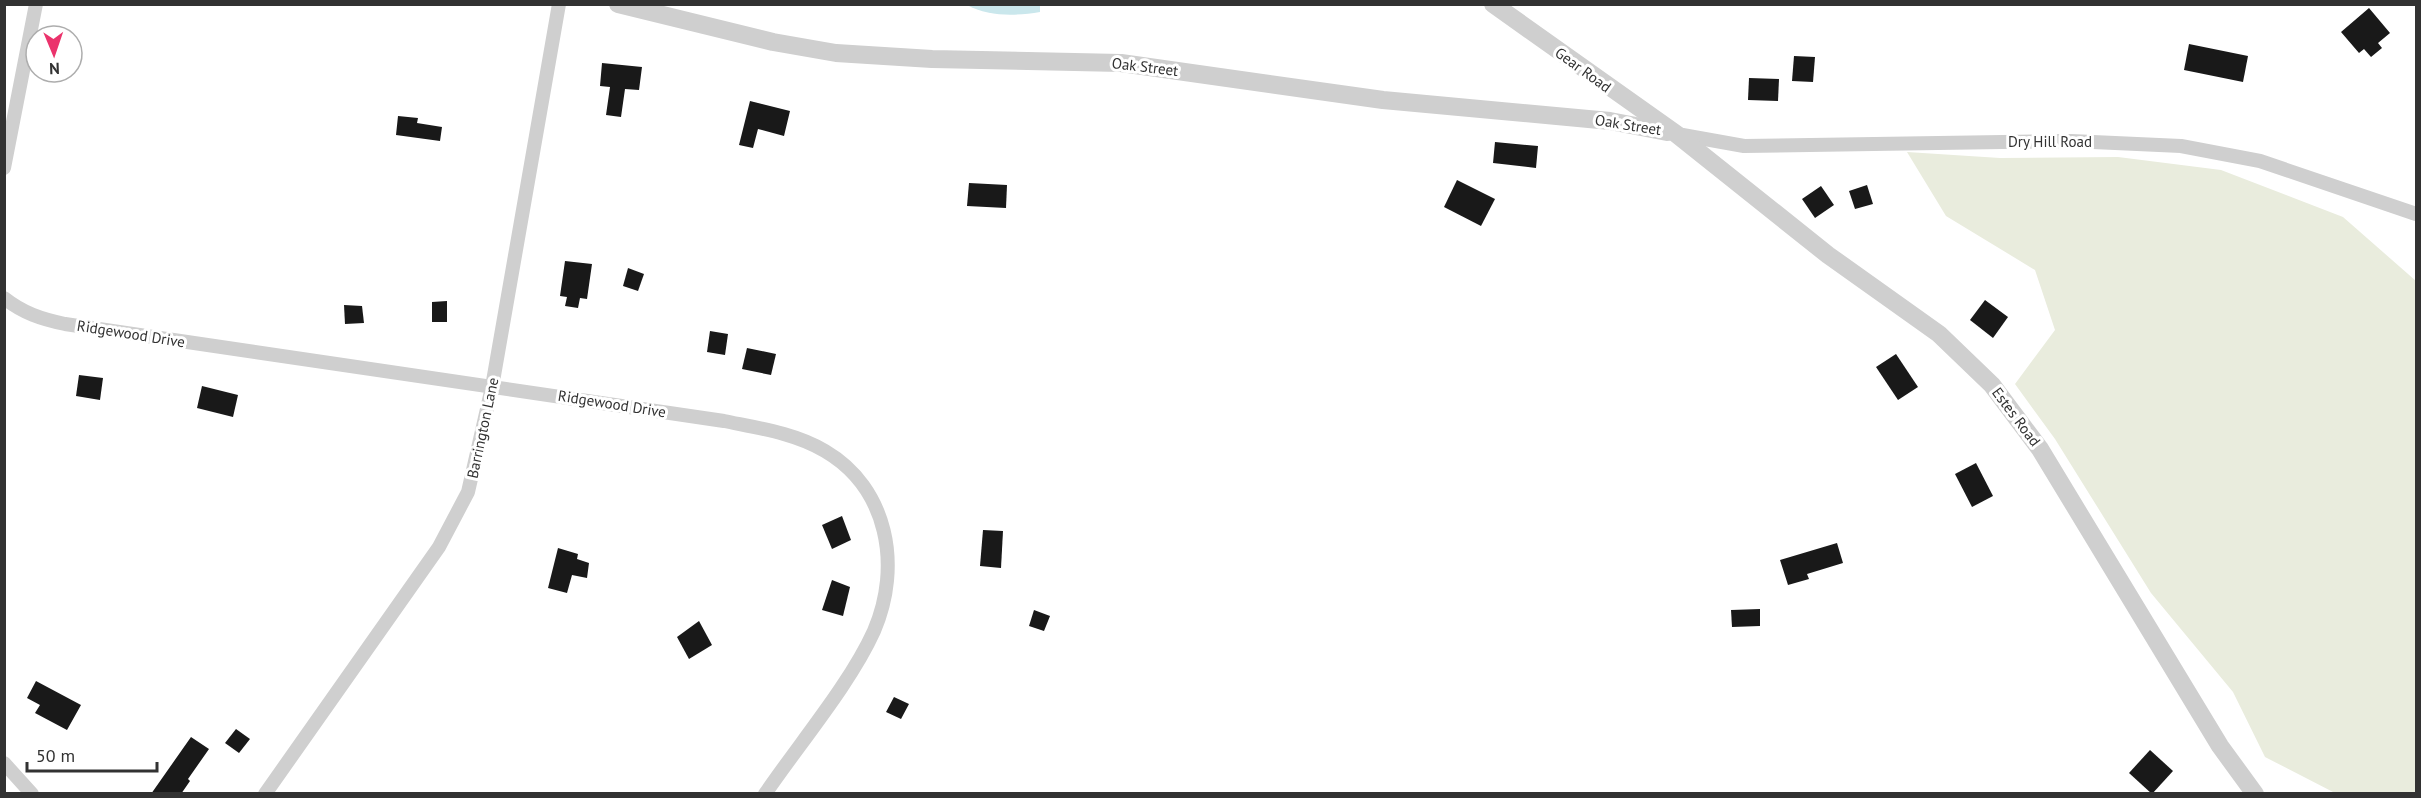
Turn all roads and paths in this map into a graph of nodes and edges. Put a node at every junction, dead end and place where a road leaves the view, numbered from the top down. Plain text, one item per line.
1 (36, 4) edge
2 (559, 4) edge
3 (618, 4) edge
4 (1493, 4) edge
5 (1675, 133) junction
6 (4, 168) edge
7 (2416, 214) edge
8 (4, 298) edge
9 (492, 387) junction
10 (4, 763) edge
11 (33, 794) edge
12 (265, 794) edge
13 (765, 794) edge
14 (2255, 794) edge

1 - 6 street
2 - 9 street, Barrington Lane
3 - 5 street, Oak Street
4 - 5 street, Gear Road
5 - 7 street, Dry Hill Road
5 - 14 street, Estes Road
8 - 9 street, Ridgewood Drive
9 - 12 street, Barrington Lane
9 - 13 street, Ridgewood Drive
10 - 11 street

